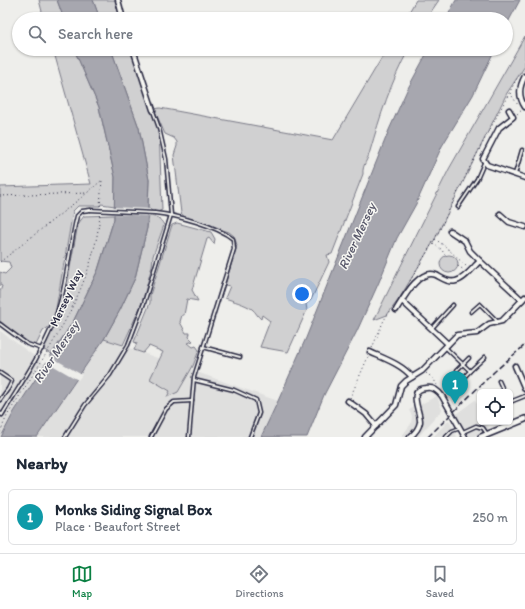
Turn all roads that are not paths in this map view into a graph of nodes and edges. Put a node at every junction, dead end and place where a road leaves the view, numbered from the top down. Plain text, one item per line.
1 (118, 0) edge
2 (121, 12) edge
3 (135, 56) edge
4 (525, 76) edge
5 (525, 108) edge
6 (153, 110) joint
7 (509, 110) dead end
8 (522, 150) dead end
9 (485, 162) junction
10 (514, 175) junction
11 (525, 178) edge
12 (458, 207) dead end
13 (500, 214) dead end
14 (171, 215) junction
15 (525, 227) edge
16 (450, 231) dead end
17 (480, 261) junction
18 (524, 299) edge
19 (402, 300) junction
20 (453, 305) dead end
21 (393, 310) road end
22 (471, 312) dead end
23 (498, 322) junction
24 (0, 324) edge
25 (431, 329) junction
26 (446, 345) junction
27 (203, 347) junction
28 (42, 349) junction
29 (370, 352) road end
30 (485, 357) dead end
31 (240, 358) dead end
32 (469, 358) dead end
33 (463, 364) junction
34 (515, 366) dead end
35 (457, 370) dead end
36 (470, 371) junction
37 (524, 372) edge
38 (0, 373) edge
39 (519, 375) junction
40 (412, 377) junction
41 (194, 380) junction
42 (499, 381) dead end
43 (454, 388) dead end
44 (503, 389) edge
45 (525, 389) edge
46 (525, 396) edge
47 (0, 400) edge
48 (192, 401) junction
49 (348, 401) road end
50 (513, 401) edge
51 (0, 413) edge
52 (525, 419) edge
53 (376, 426) junction
54 (461, 430) junction
55 (487, 434) junction
56 (65, 437) edge
57 (151, 437) edge
58 (189, 437) edge
59 (250, 437) edge
60 (365, 437) edge
61 (410, 437) edge
62 (446, 437) edge
63 (465, 437) edge
64 (481, 437) edge

1 - 2 street
3 - 6 street
4 - 5 street
6 - 14 lane
7 - 9 street
8 - 10 lane
9 - 10 street
9 - 12 lane
10 - 11 street
13 - 15 street
14 - 27 lane
14 - 28 lane, bridge
14 - 56 lane
16 - 17 street
17 - 18 street
17 - 19 street
18 - 23 street
19 - 21 street
19 - 25 street
20 - 25 lane
22 - 23 lane
23 - 26 street
24 - 28 lane
25 - 26 street
26 - 33 lane
26 - 40 street
27 - 31 lane
27 - 41 lane
28 - 51 lane
29 - 40 street
30 - 36 lane
32 - 33 lane
33 - 35 lane
33 - 36 lane
34 - 39 street
36 - 43 lane
37 - 39 street
38 - 47 lane
39 - 45 street
40 - 53 street
41 - 48 lane
41 - 59 lane
42 - 44 lane
46 - 50 lane
48 - 57 lane
48 - 58 lane
49 - 53 street
52 - 55 street
53 - 60 street
54 - 55 lane
54 - 61 street
54 - 62 lane
54 - 63 street
55 - 64 street

